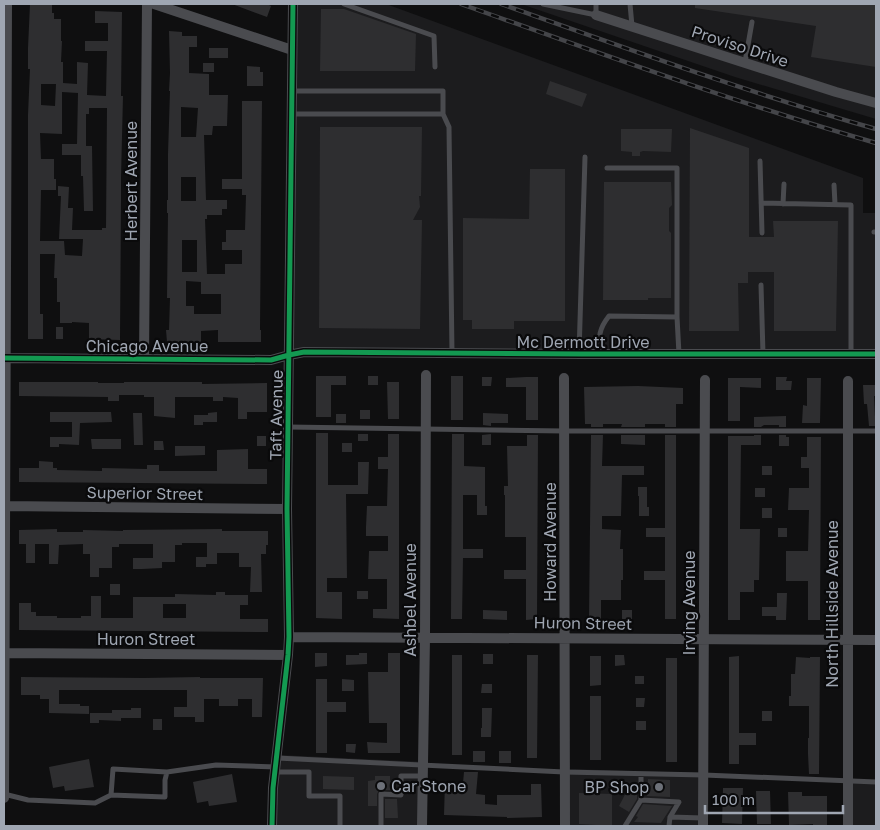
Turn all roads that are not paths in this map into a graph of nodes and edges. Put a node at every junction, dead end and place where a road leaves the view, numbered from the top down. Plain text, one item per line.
1 (7, 4) edge
2 (147, 4) edge
3 (154, 4) edge
4 (293, 4) edge
5 (344, 4) edge
6 (543, 4) edge
7 (596, 4) edge
8 (630, 4) edge
9 (596, 15) junction
10 (752, 22) dead end
11 (632, 26) junction
12 (292, 50) junction
13 (744, 63) junction
14 (435, 67) dead end
15 (292, 92) junction
16 (876, 103) edge
17 (291, 114) junction
18 (443, 114) junction
19 (585, 157) dead end
20 (760, 161) dead end
21 (608, 168) dead end
22 (784, 184) dead end
23 (834, 185) dead end
24 (761, 203) junction
25 (783, 204) junction
26 (835, 204) junction
27 (762, 232) dead end
28 (761, 286) dead end
29 (677, 317) junction
30 (452, 354) junction
31 (579, 354) junction
32 (600, 354) junction
33 (679, 354) junction
34 (763, 354) junction
35 (850, 354) junction
36 (876, 354) edge
37 (289, 355) junction
38 (5, 358) edge
39 (144, 359) junction
40 (426, 375) dead end
41 (564, 378) dead end
42 (705, 380) dead end
43 (848, 381) dead end
44 (288, 427) junction
45 (426, 429) junction
46 (564, 430) junction
47 (705, 431) junction
48 (848, 431) junction
49 (876, 431) edge
50 (4, 506) edge
51 (287, 509) junction
52 (289, 637) junction
53 (425, 638) junction
54 (565, 638) junction
55 (703, 640) junction
56 (847, 640) junction
57 (876, 640) edge
58 (4, 653) edge
59 (288, 655) junction
60 (423, 765) junction
61 (276, 766) junction
62 (167, 772) junction
63 (564, 772) junction
64 (642, 774) junction
65 (704, 775) junction
66 (423, 776) junction
67 (848, 781) junction
68 (876, 782) edge
69 (4, 794) edge
70 (111, 795) junction
71 (4, 798) edge
72 (641, 800) junction
73 (670, 817) junction
74 (703, 822) edge
75 (272, 826) edge
76 (340, 826) edge
77 (381, 826) edge
78 (422, 826) edge
79 (565, 826) edge
80 (625, 826) edge
81 (669, 826) edge
82 (848, 826) edge

1 - 38 street
2 - 39 street, Herbert Avenue
3 - 12 street
4 - 12 street, Taft Avenue
5 - 14 lane
6 - 9 lane
7 - 9 lane
8 - 11 lane
9 - 11 street, Proviso Drive
10 - 13 lane
11 - 13 street, Proviso Drive
12 - 15 street, Taft Avenue
13 - 16 street, Proviso Drive
15 - 17 street, Taft Avenue
15 - 18 lane
17 - 18 lane
17 - 37 street, Taft Avenue
18 - 30 lane
19 - 31 lane
20 - 24 lane
21 - 29 lane
22 - 25 lane
23 - 26 lane
24 - 25 lane
24 - 27 lane
25 - 26 lane
26 - 35 lane
28 - 34 lane
29 - 32 lane
29 - 33 lane
30 - 31 street, Mc Dermott Drive
30 - 37 street, Mc Dermott Drive
31 - 32 street, Mc Dermott Drive
32 - 33 street, Mc Dermott Drive
33 - 34 street, Mc Dermott Drive
34 - 35 street, Mc Dermott Drive
35 - 36 street, Mc Dermott Drive
37 - 39 street, Chicago Avenue
37 - 44 street, Taft Avenue
38 - 39 street, Chicago Avenue
38 - 50 street
40 - 45 street, Ashbel Avenue
41 - 46 street, Howard Avenue
42 - 47 street, Irving Avenue
43 - 48 street, North Hillside Avenue
44 - 45 lane
44 - 51 street, Taft Avenue
45 - 46 lane
45 - 53 street, Ashbel Avenue
46 - 47 lane
46 - 54 street, Howard Avenue
47 - 48 lane
47 - 55 street, Irving Avenue
48 - 49 lane
48 - 56 street, North Hillside Avenue
50 - 51 street, Superior Street
50 - 58 street
51 - 52 street, Taft Avenue
52 - 53 street, Huron Street
52 - 59 street, Taft Avenue
53 - 54 street, Huron Street
53 - 60 street, Ashbel Avenue
54 - 55 street, Huron Street
54 - 63 street, Howard Avenue
55 - 56 street, Huron Street
55 - 65 street, Irving Avenue
56 - 57 street, Huron Street
56 - 67 street, North Hillside Avenue
58 - 59 street, Huron Street
58 - 69 street
59 - 61 street, Taft Avenue
60 - 61 lane
60 - 63 lane
60 - 66 street, Ashbel Avenue
61 - 62 lane
61 - 75 street, Taft Avenue
61 - 76 lane
62 - 70 lane
62 - 70 lane
63 - 64 lane
63 - 79 street, Howard Avenue
64 - 65 lane
64 - 72 lane
65 - 67 lane
65 - 74 street, Irving Avenue
66 - 77 lane
66 - 78 street, Ashbel Avenue
67 - 68 lane
67 - 82 street, North Hillside Avenue
69 - 70 lane
69 - 71 street
72 - 73 lane
72 - 80 lane
73 - 74 lane
73 - 81 lane

